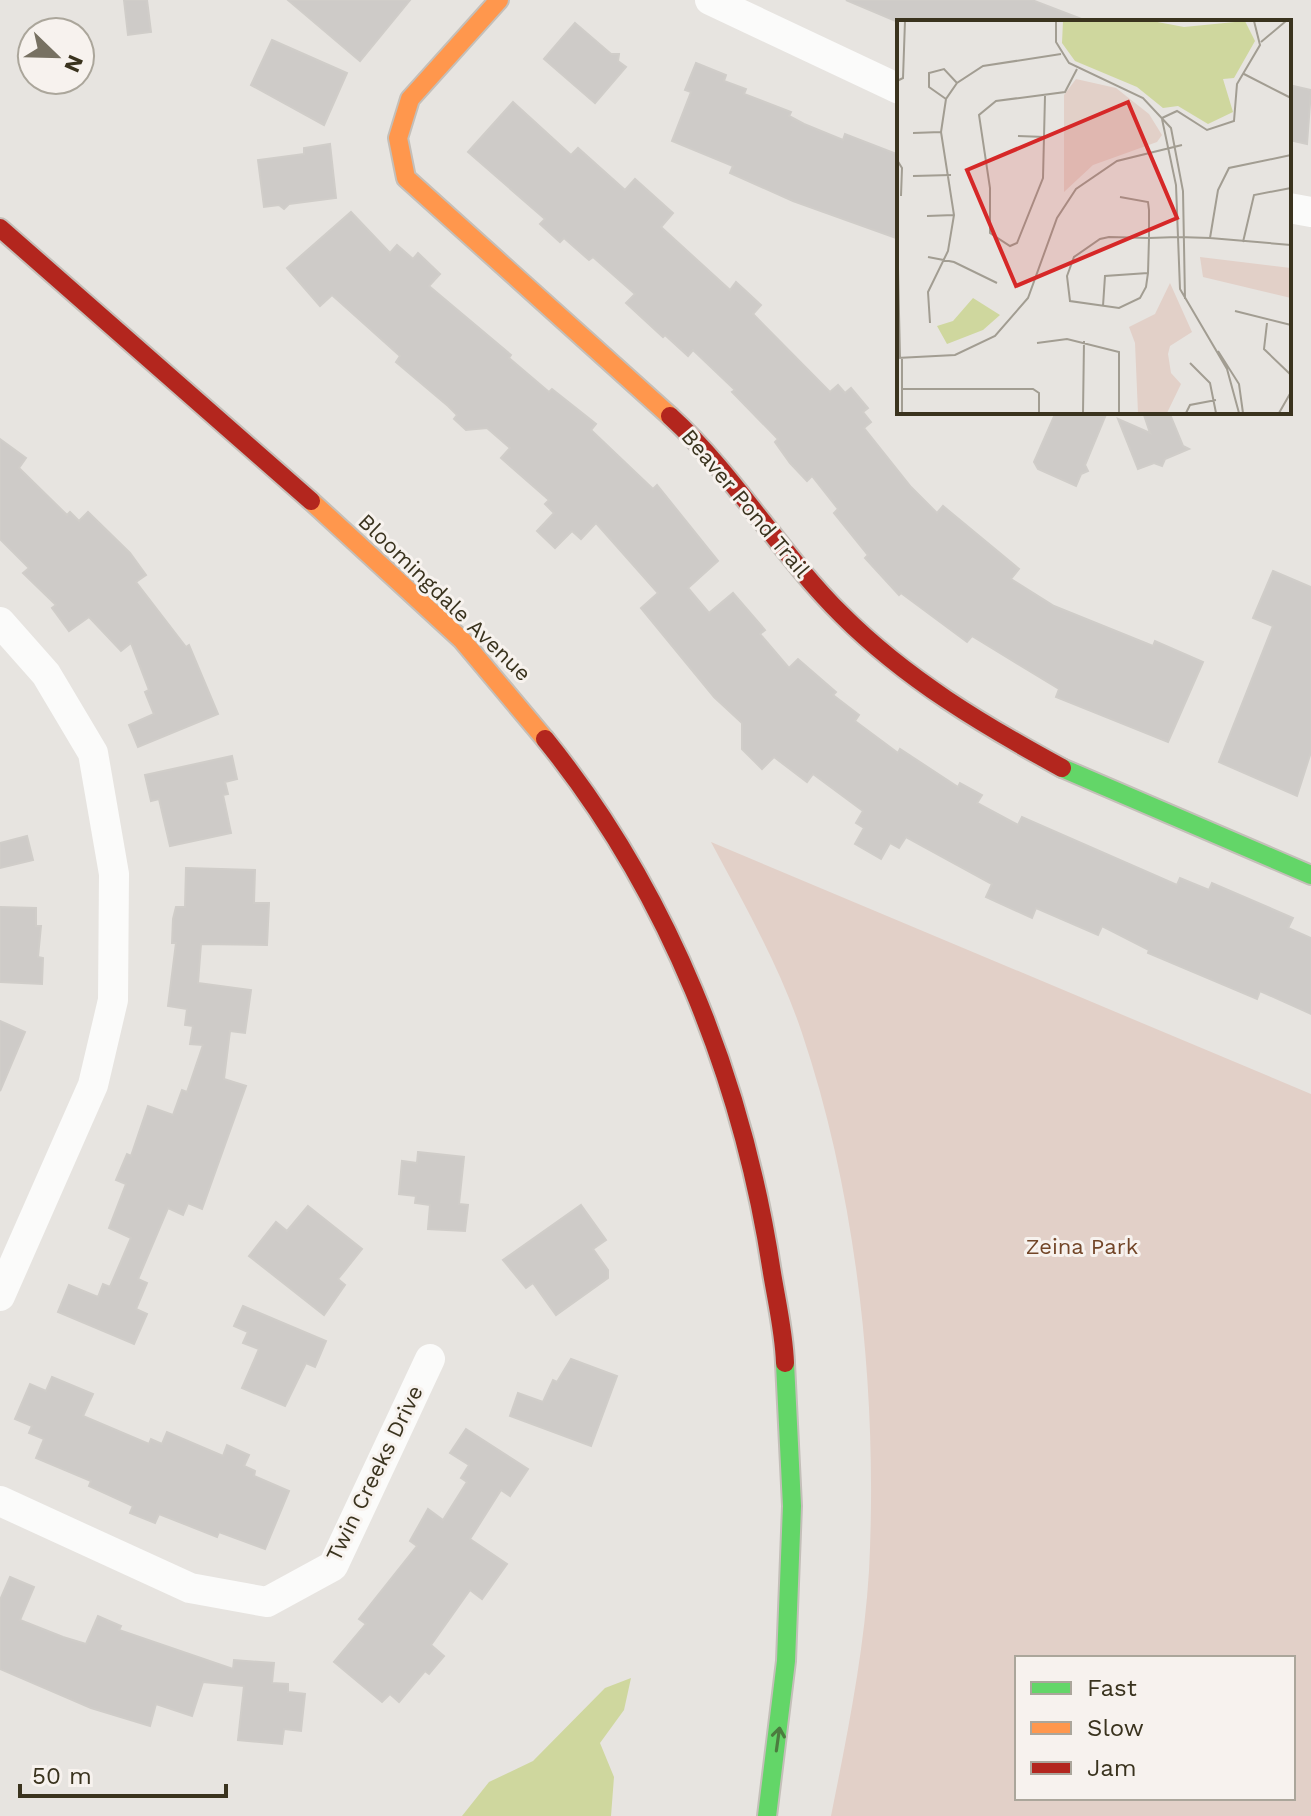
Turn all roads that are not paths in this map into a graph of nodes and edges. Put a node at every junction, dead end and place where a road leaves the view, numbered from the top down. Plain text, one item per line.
1 (499, 0) edge
2 (710, 0) edge
3 (897, 88) edge
4 (1291, 208) edge
5 (1311, 212) edge
6 (0, 228) edge
7 (0, 622) edge
8 (1311, 875) edge
9 (0, 1296) edge
10 (430, 1359) dead end
11 (0, 1501) edge
12 (789, 1569) junction
13 (759, 1717) dead end
14 (767, 1816) edge

1 - 8 street, Beaver Pond Trail
2 - 3 street
4 - 5 street
6 - 12 street, Bloomingdale Avenue
7 - 9 street
10 - 11 street, Twin Creeks Drive
12 - 13 street, Bloomingdale Avenue
14 -> 12 street, Bloomingdale Avenue

